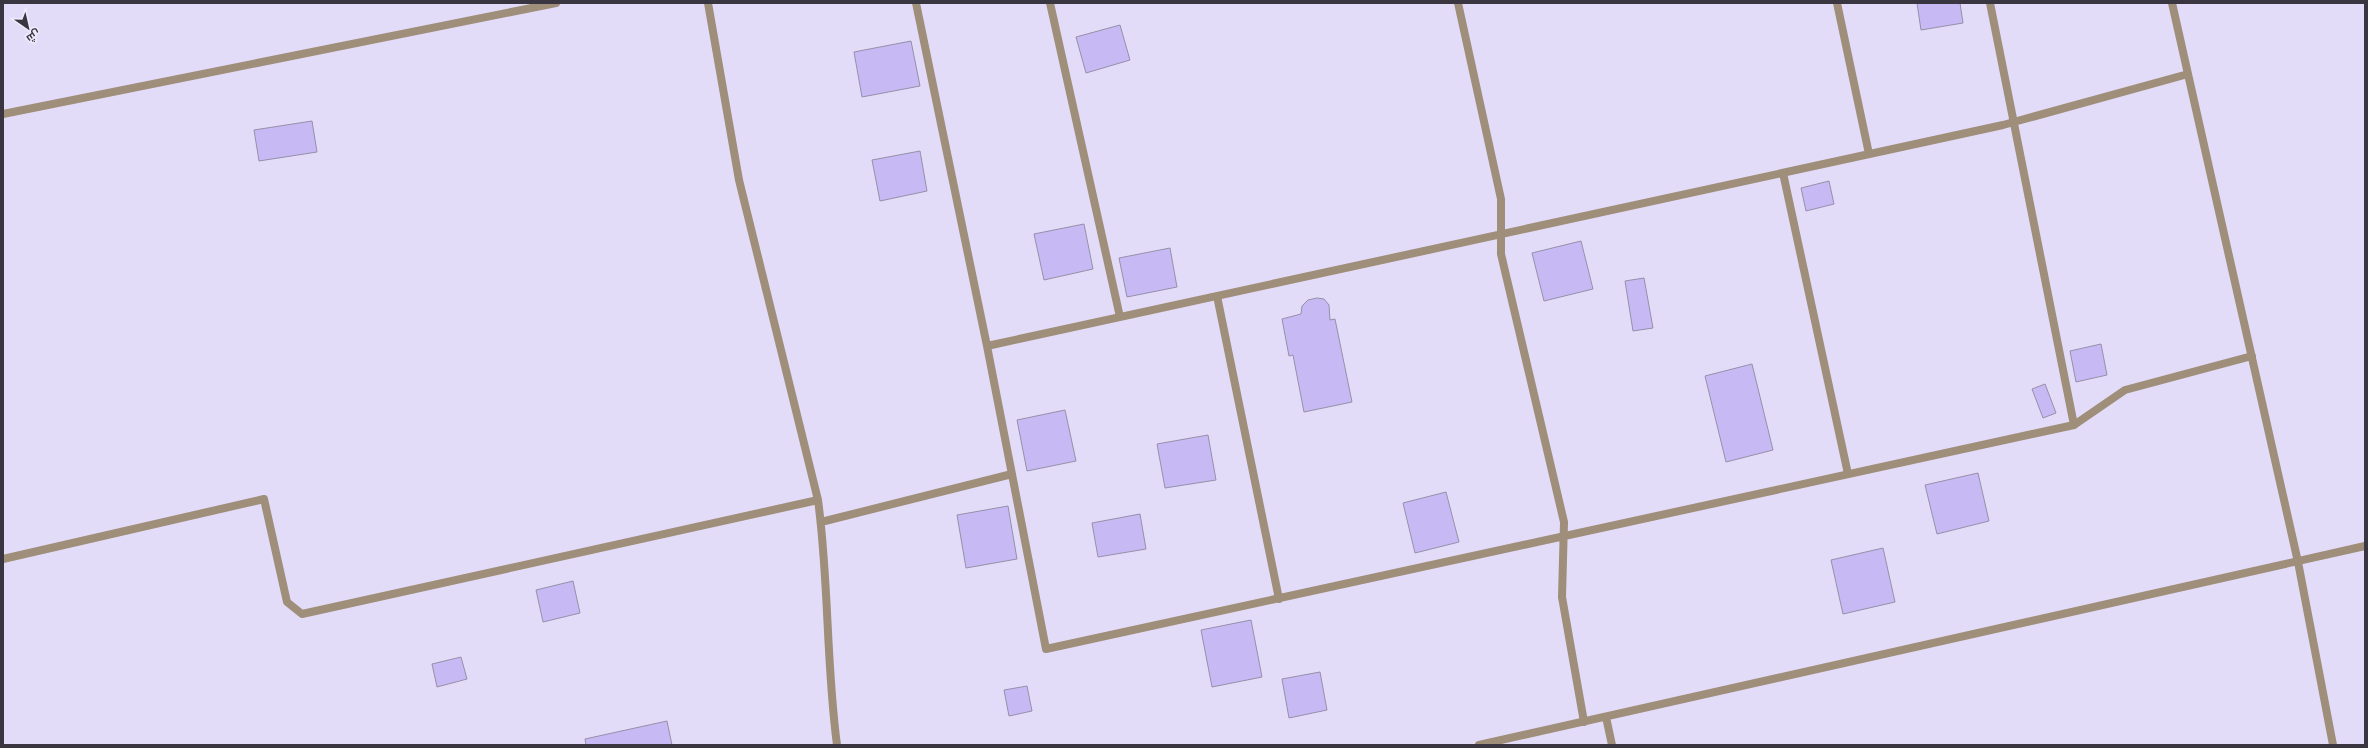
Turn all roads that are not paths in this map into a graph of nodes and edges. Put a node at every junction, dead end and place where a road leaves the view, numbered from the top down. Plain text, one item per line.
1 (556, 3) edge
2 (708, 3) edge
3 (916, 3) edge
4 (1050, 3) edge
5 (1458, 3) edge
6 (1837, 3) edge
7 (1990, 3) edge
8 (2172, 3) edge
9 (2188, 74) junction
10 (3, 114) edge
11 (2014, 122) junction
12 (1869, 154) junction
13 (1783, 173) junction
14 (1501, 234) junction
15 (1217, 296) junction
16 (1120, 317) junction
17 (987, 346) junction
18 (2252, 356) junction
19 (2074, 425) junction
20 (1012, 474) junction
21 (1848, 474) junction
22 (818, 500) junction
23 (821, 522) junction
24 (1564, 537) junction
25 (2365, 546) edge
26 (3, 558) edge
27 (2298, 562) junction
28 (1279, 599) junction
29 (1606, 717) junction
30 (1584, 722) junction
31 (836, 745) edge
32 (1479, 745) edge
33 (1612, 745) edge
34 (2333, 745) edge

1 - 10 street
2 - 22 street
3 - 17 street
4 - 16 street
5 - 14 street
6 - 12 street
7 - 11 street
8 - 9 street
9 - 11 street
9 - 18 street
11 - 12 street
11 - 19 street
12 - 13 street
13 - 14 street
13 - 21 street
14 - 15 street
14 - 24 street
15 - 16 street
15 - 28 street
16 - 17 street
17 - 20 street
18 - 19 street
18 - 27 street
19 - 21 street
20 - 23 street
20 - 28 street
21 - 24 street
22 - 23 street
22 - 26 street
23 - 31 street
24 - 28 street
24 - 30 street
25 - 27 street
27 - 29 street
27 - 34 street
29 - 30 street
29 - 33 street
30 - 32 street

